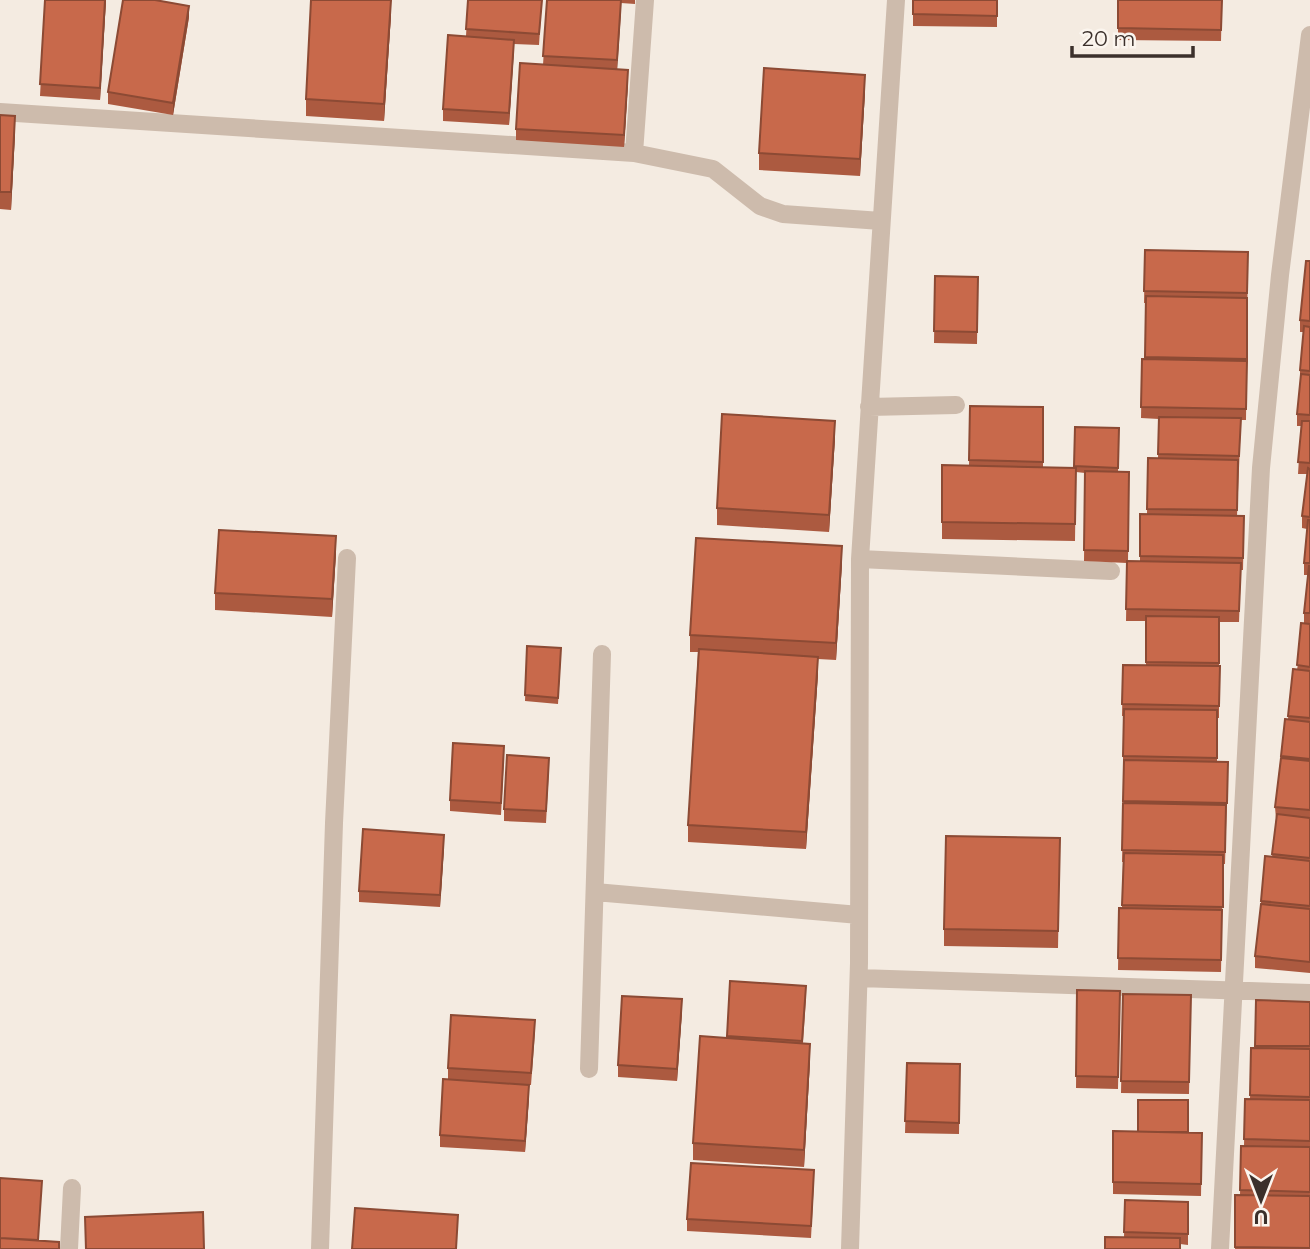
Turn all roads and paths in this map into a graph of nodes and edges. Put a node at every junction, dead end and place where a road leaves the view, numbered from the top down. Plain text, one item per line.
1 (645, 0) edge
2 (897, 0) edge
3 (1310, 35) edge
4 (0, 112) edge
5 (634, 153) junction
6 (881, 221) junction
7 (956, 405) dead end
8 (869, 407) junction
9 (347, 558) dead end
10 (860, 559) junction
11 (1111, 571) edge
12 (602, 654) dead end
13 (595, 892) junction
14 (859, 915) junction
15 (859, 978) junction
16 (1234, 989) junction
17 (1310, 993) edge
18 (589, 1069) dead end
19 (72, 1188) dead end
20 (69, 1249) edge
21 (320, 1249) edge
22 (850, 1249) edge
23 (1220, 1249) edge

1 - 5 street
2 - 6 street
3 - 16 street
4 - 5 street
5 - 6 street
6 - 8 street
7 - 8 street
8 - 10 street
9 - 21 street
10 - 11 street
10 - 14 street
12 - 13 street
13 - 14 street
13 - 18 street
14 - 15 street
15 - 16 street
15 - 22 street
16 - 17 street
16 - 23 street
19 - 20 street

